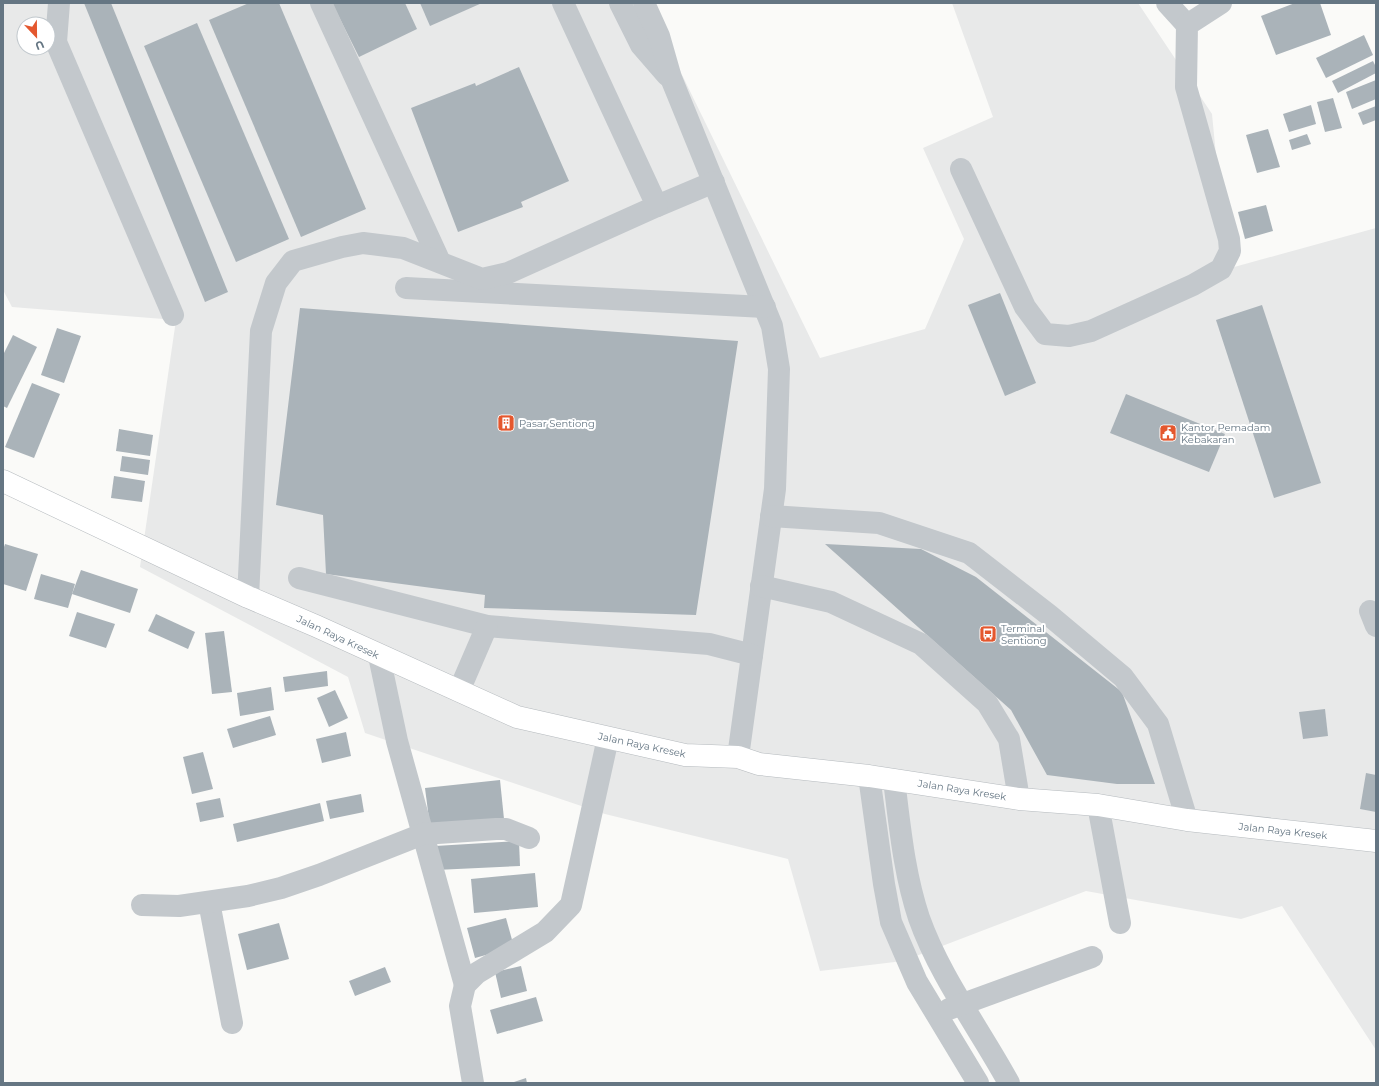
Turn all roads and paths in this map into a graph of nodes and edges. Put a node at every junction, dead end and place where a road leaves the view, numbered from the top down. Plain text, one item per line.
1 (60, 3) edge
2 (321, 3) edge
3 (620, 3) edge
4 (644, 3) edge
5 (1167, 3) edge
6 (1221, 3) edge
7 (570, 6) edge
8 (1187, 26) junction
9 (671, 78) junction
10 (961, 169) dead end
11 (714, 182) junction
12 (657, 206) junction
13 (440, 262) junction
14 (406, 288) dead end
15 (764, 307) junction
16 (173, 316) dead end
17 (3, 481) edge
18 (771, 516) junction
19 (299, 578) dead end
20 (761, 586) junction
21 (248, 597) junction
22 (487, 626) junction
23 (752, 655) junction
24 (379, 656) junction
25 (459, 691) junction
26 (608, 738) junction
27 (738, 757) junction
28 (869, 776) junction
29 (894, 780) junction
30 (1019, 799) junction
31 (1098, 805) junction
32 (1187, 820) junction
33 (423, 834) junction
34 (529, 838) dead end
35 (1368, 840) edge
36 (209, 902) junction
37 (142, 905) dead end
38 (1120, 923) dead end
39 (1092, 957) dead end
40 (465, 985) junction
41 (962, 1003) junction
42 (937, 1015) junction
43 (232, 1023) dead end
44 (472, 1083) edge
45 (978, 1083) edge
46 (1009, 1083) edge

1 - 16 street
2 - 13 street
3 - 9 street
4 - 9 street
5 - 8 street
6 - 8 street
7 - 12 street
8 - 10 street
9 - 11 street
11 - 12 street
11 - 15 street
12 - 13 street
13 - 21 street
14 - 15 street
15 - 18 street
17 - 21 main road, Jalan Raya Kresek
18 - 20 street
18 - 32 street
19 - 22 street
20 - 23 street
20 - 30 street
21 - 24 main road, Jalan Raya Kresek
22 - 23 street
22 - 25 street
23 - 27 street
24 - 25 main road, Jalan Raya Kresek
24 - 33 street
25 - 26 main road, Jalan Raya Kresek
26 - 27 main road, Jalan Raya Kresek
26 - 40 street
27 - 28 main road, Jalan Raya Kresek
28 - 29 main road, Jalan Raya Kresek
28 - 42 street
29 - 30 main road, Jalan Raya Kresek
29 - 41 street
30 - 31 main road, Jalan Raya Kresek
31 - 32 main road, Jalan Raya Kresek
31 - 38 street
32 - 35 main road, Jalan Raya Kresek
33 - 34 street
33 - 36 street
33 - 40 street
36 - 37 street
36 - 43 street
39 - 41 street
40 - 44 street
41 - 42 street
41 - 46 street
42 - 45 street

